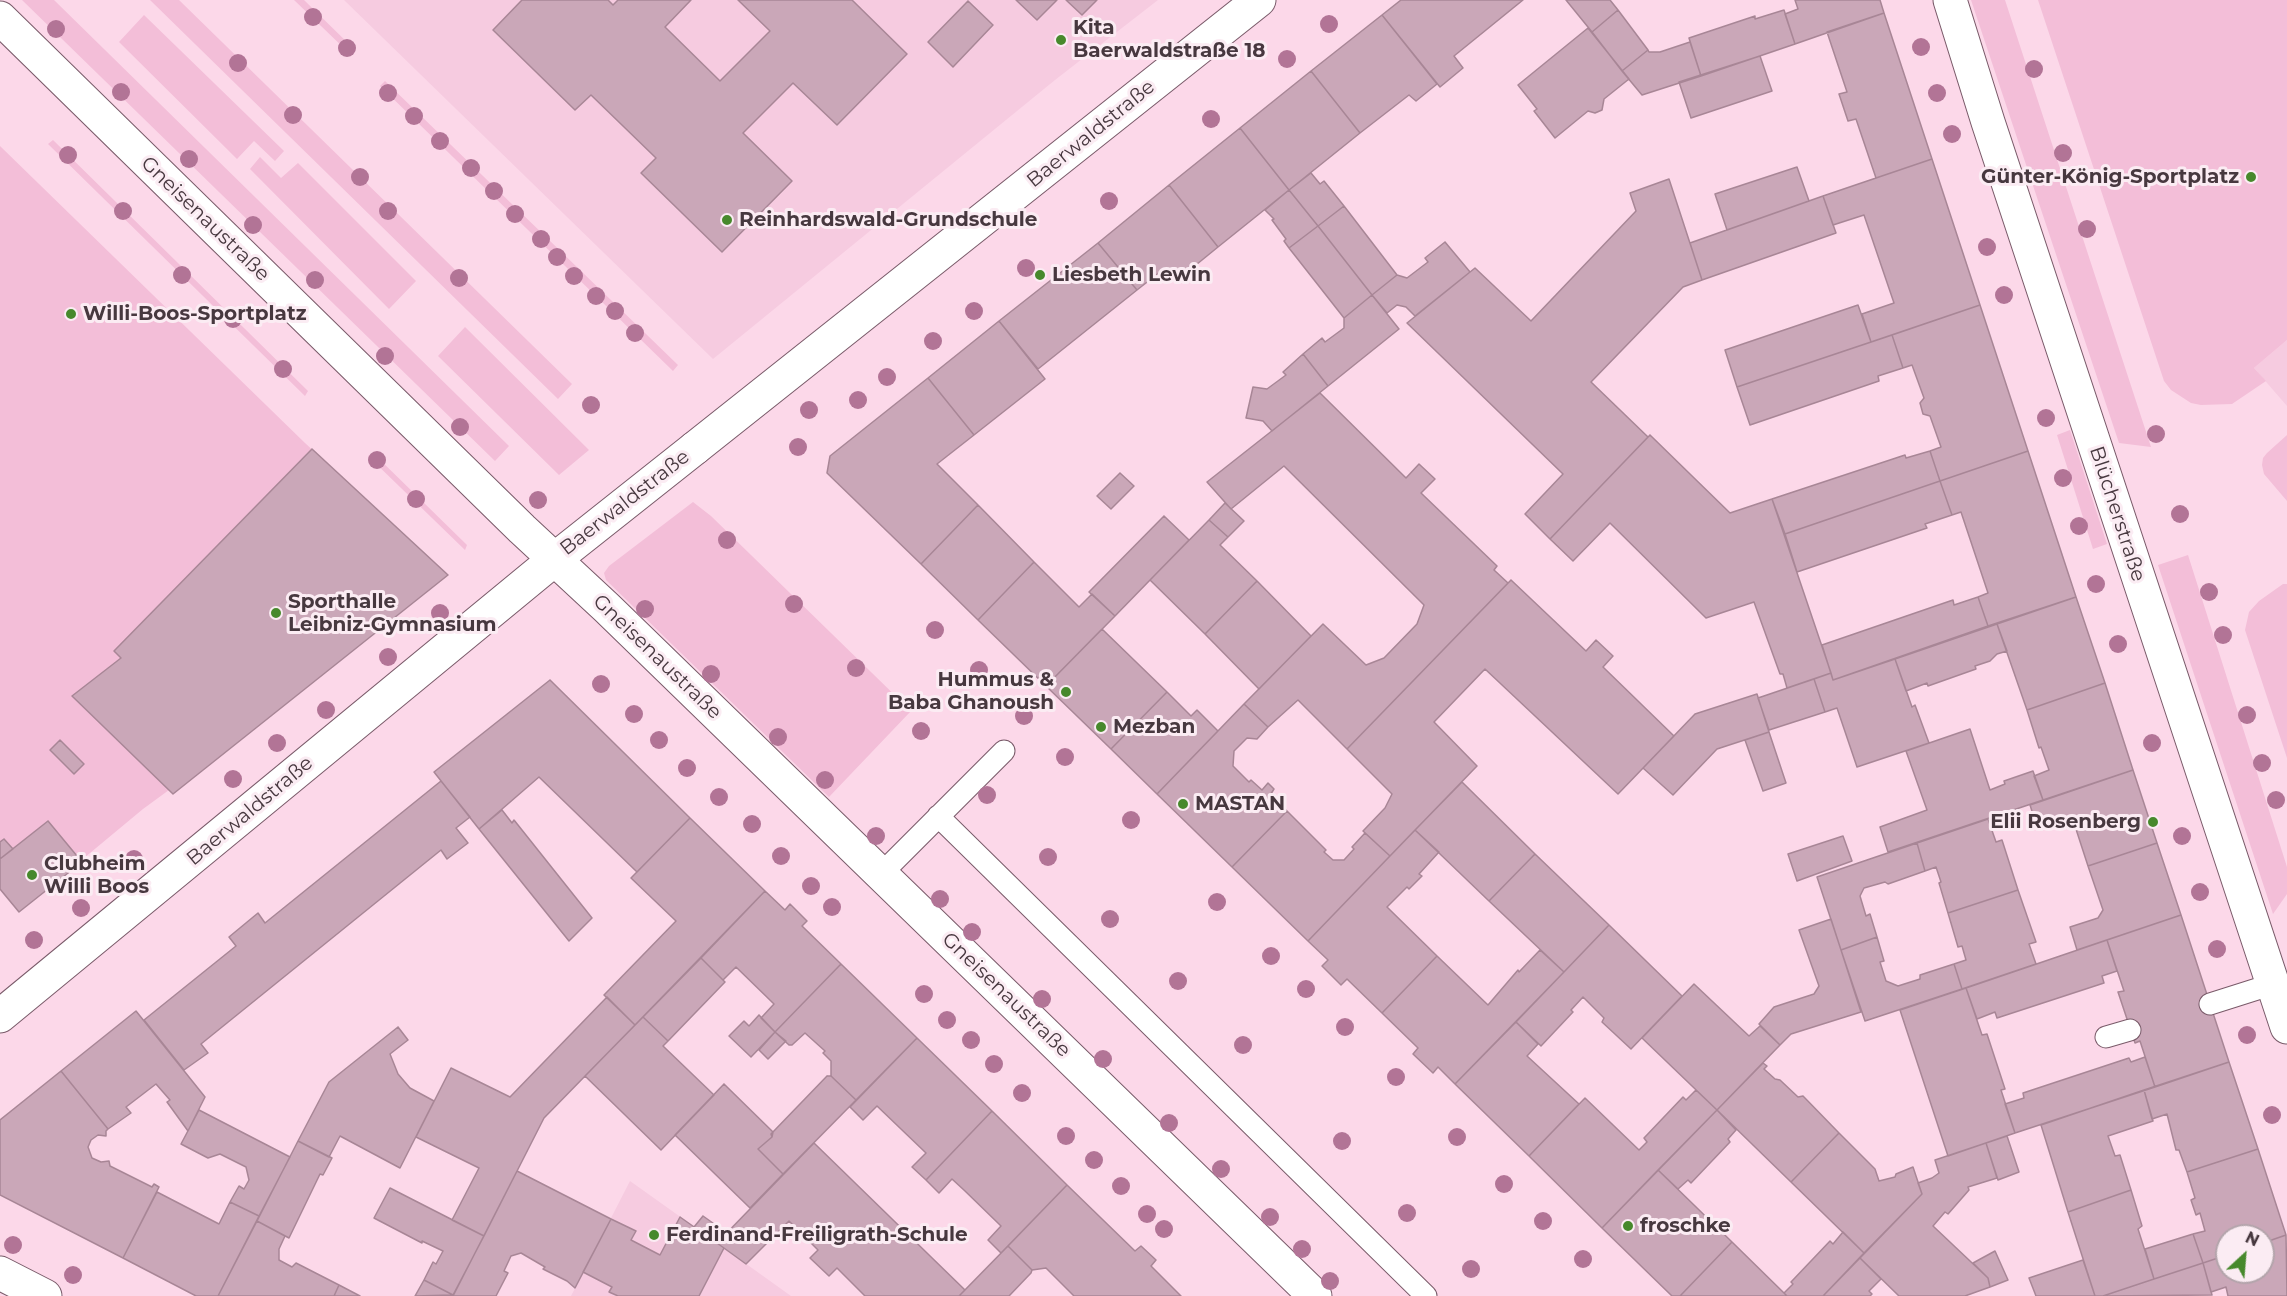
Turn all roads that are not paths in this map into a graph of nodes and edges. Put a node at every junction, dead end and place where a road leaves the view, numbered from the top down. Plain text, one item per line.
1 (1259, 0) edge
2 (1950, 0) edge
3 (0, 18) edge
4 (555, 559) junction
5 (1004, 751) dead end
6 (938, 816) junction
7 (881, 874) junction
8 (2273, 984) junction
9 (2210, 1004) dead end
10 (0, 1016) edge
11 (2287, 1027) edge
12 (2130, 1030) dead end
13 (2106, 1037) dead end
14 (0, 1273) edge
15 (45, 1296) edge
16 (1315, 1296) edge
17 (1426, 1296) edge

1 - 4 street, Baerwaldstraße
2 - 8 street, Blücherstraße
3 - 4 street, Gneisenaustraße
4 - 7 street, Gneisenaustraße
4 - 10 street, Baerwaldstraße
5 - 6 lane
6 - 7 lane
6 - 17 lane
7 - 16 street, Gneisenaustraße
8 - 9 lane
8 - 11 street, Blücherstraße
12 - 13 lane
14 - 15 street

